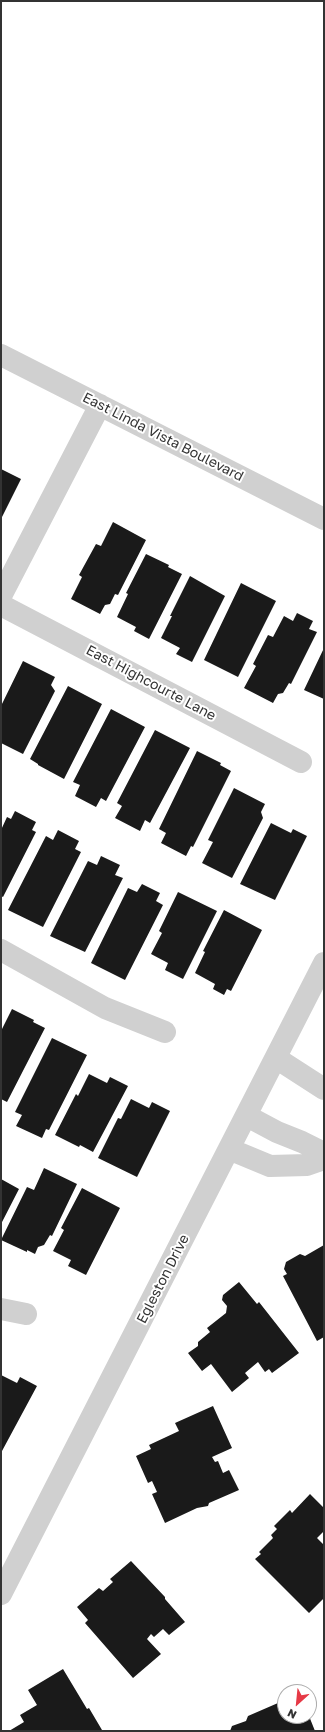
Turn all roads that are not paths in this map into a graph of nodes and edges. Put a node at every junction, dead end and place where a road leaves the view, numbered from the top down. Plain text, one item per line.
1 (1, 356) edge
2 (100, 405) junction
3 (324, 519) edge
4 (1, 596) edge
5 (1, 604) edge
6 (301, 762) dead end
7 (1, 950) edge
8 (324, 963) edge
9 (165, 1032) dead end
10 (276, 1058) junction
11 (324, 1089) edge
12 (246, 1116) junction
13 (230, 1149) junction
14 (324, 1152) edge
15 (324, 1159) edge
16 (1, 1309) edge
17 (26, 1314) dead end
18 (1, 1594) edge

1 - 2 street, East Linda Vista Boulevard
2 - 3 street, East Linda Vista Boulevard
2 - 4 street
5 - 6 street, East Highcourte Lane
7 - 9 street
8 - 10 street, Egleston Drive
10 - 11 street
10 - 12 street, Egleston Drive
12 - 13 street, Egleston Drive
12 - 14 street
13 - 15 street
13 - 18 street, Egleston Drive
16 - 17 street

